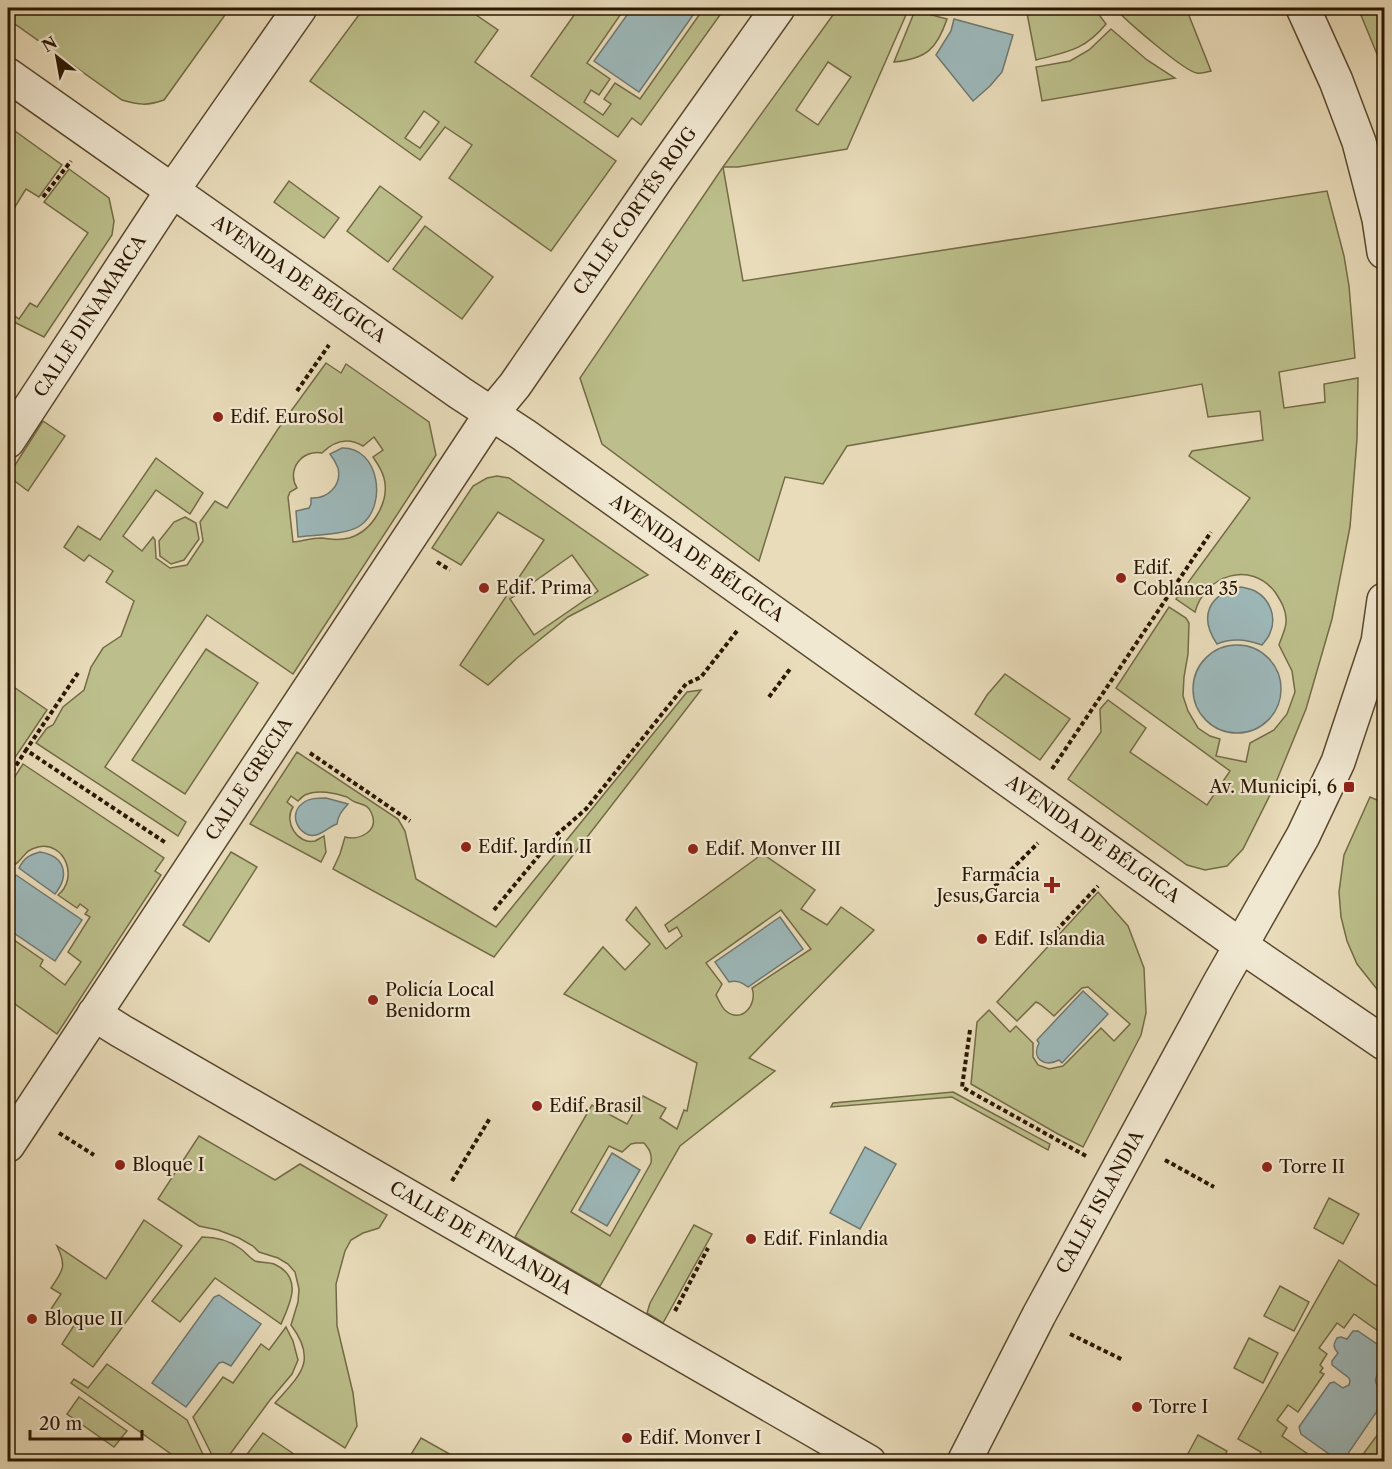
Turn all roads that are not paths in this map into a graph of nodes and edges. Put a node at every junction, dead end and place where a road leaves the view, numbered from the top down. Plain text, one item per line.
1 (300, 8) edge
2 (778, 8) edge
3 (1303, 8) edge
4 (8, 75) edge
5 (172, 191) junction
6 (1384, 252) edge
7 (491, 414) junction
8 (8, 441) edge
9 (1384, 600) edge
10 (1240, 945) junction
11 (94, 1014) junction
12 (1384, 1043) edge
13 (8, 1145) edge
14 (869, 1461) edge
15 (964, 1461) edge

1 - 5 street, CALLE DINAMARCA
2 - 7 street, CALLE CORTÉS ROIG
3 - 6 street
4 - 5 street, AVENIDA DE BÉLGICA
5 - 7 street, AVENIDA DE BÉLGICA
5 - 8 street, CALLE DINAMARCA
7 - 10 street, AVENIDA DE BÉLGICA
7 - 11 street, CALLE GRECIA
9 - 10 street, CALLE ISLANDIA
10 - 12 street, AVENIDA DE BÉLGICA
10 - 15 street, CALLE ISLANDIA
11 - 13 street, CALLE GRECIA
11 - 14 street, CALLE DE FINLANDIA

